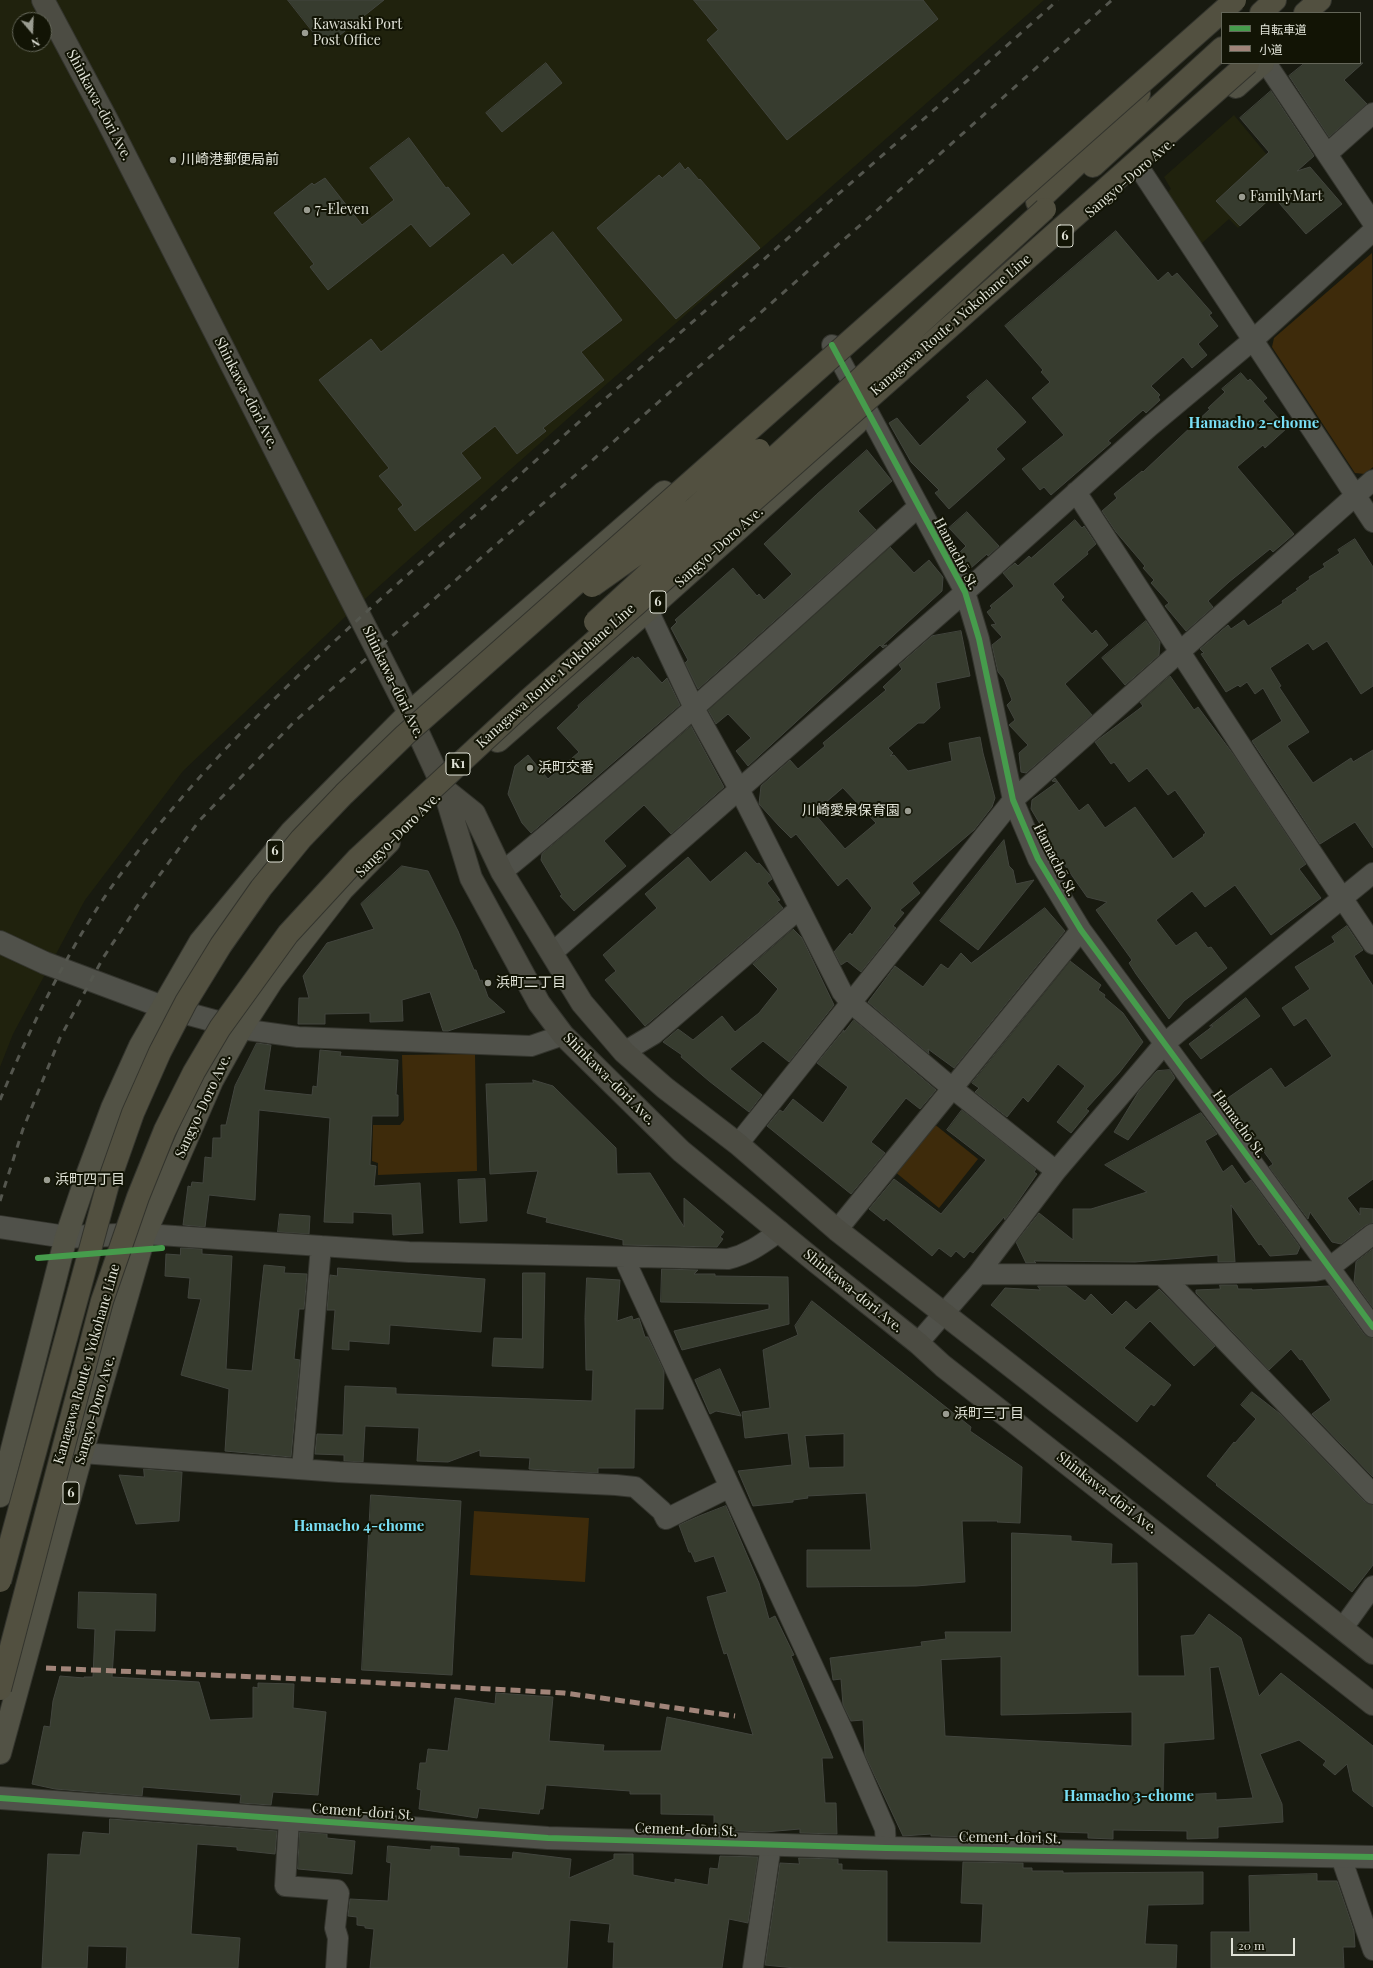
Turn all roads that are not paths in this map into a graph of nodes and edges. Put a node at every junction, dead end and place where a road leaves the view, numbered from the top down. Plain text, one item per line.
1 (43, 0) edge
2 (1226, 0) edge
3 (1235, 0) edge
4 (1275, 0) edge
5 (1320, 0) edge
6 (1328, 0) edge
7 (1221, 12) edge
8 (1222, 12) edge
9 (1262, 12) edge
10 (1306, 12) edge
11 (1316, 12) edge
12 (1198, 25) junction
13 (1221, 49) edge
14 (1247, 64) edge
15 (1262, 64) edge
16 (1267, 64) edge
17 (1373, 113) edge
18 (1327, 154) junction
19 (1140, 169) junction
20 (1041, 206) junction
21 (1373, 223) edge
22 (1373, 231) edge
23 (1253, 340) junction
24 (832, 345) junction
25 (869, 412) junction
26 (1373, 480) edge
27 (1076, 492) junction
28 (1355, 496) junction
29 (918, 507) junction
30 (1373, 522) edge
31 (965, 592) junction
32 (648, 610) junction
33 (505, 645) junction
34 (1180, 652) junction
35 (527, 701) junction
36 (694, 708) junction
37 (409, 713) junction
38 (444, 789) junction
39 (739, 789) junction
40 (1013, 800) junction
41 (502, 872) junction
42 (1373, 872) edge
43 (1342, 898) junction
44 (799, 909) junction
45 (1081, 930) junction
46 (0, 942) edge
47 (1373, 944) edge
48 (552, 954) junction
49 (850, 1002) junction
50 (163, 1007) junction
51 (241, 1029) junction
52 (563, 1035) junction
53 (1165, 1043) junction
54 (624, 1052) junction
55 (952, 1088) junction
56 (738, 1144) junction
57 (1056, 1171) junction
58 (0, 1227) edge
59 (837, 1230) junction
60 (780, 1231) junction
61 (146, 1234) junction
62 (1373, 1234) edge
63 (66, 1237) junction
64 (321, 1246) junction
65 (624, 1258) junction
66 (1330, 1268) junction
67 (978, 1274) junction
68 (1162, 1275) junction
69 (945, 1313) junction
70 (1373, 1327) edge
71 (918, 1343) junction
72 (82, 1453) junction
73 (302, 1469) junction
74 (730, 1488) junction
75 (1373, 1494) edge
76 (0, 1496) edge
77 (0, 1581) edge
78 (1373, 1586) edge
79 (1342, 1629) junction
80 (1373, 1653) edge
81 (0, 1689) edge
82 (1373, 1704) edge
83 (0, 1753) edge
84 (0, 1798) edge
85 (289, 1819) junction
86 (771, 1845) junction
87 (886, 1848) junction
88 (1341, 1857) junction
89 (1373, 1857) edge
90 (1373, 1950) edge
91 (336, 1968) edge
92 (753, 1968) edge

1 - 37 main road, Shinkawa-dōri Ave.
2 - 12 main road, 6
3 - 8 highway, Kanagawa Route 1 Yokohane Line, bridge
4 - 9 highway
5 - 10 highway
6 - 11 main road
7 - 33 highway, Kanagawa Route 1 Yokohane Line, bridge
12 - 20 highway
12 - 24 main road, 6
13 - 20 highway
14 - 35 highway, Kanagawa Route 1 Yokohane Line / K1, bridge
15 - 19 main road, Sangyo-Doro Ave. / 6
16 - 18 street
17 - 18 street
18 - 21 street
19 - 23 street
19 - 25 main road, Sangyo-Doro Ave. / 6
20 - 33 highway, bridge
20 - 35 highway, bridge
22 - 23 street
23 - 27 street
23 - 28 street
24 - 25 street, Hamachō St.
24 - 37 main road, 6
25 - 29 street, Hamachō St.
25 - 32 main road, Sangyo-Doro Ave. / 6
26 - 28 street
27 - 31 street
27 - 34 street
28 - 30 street
28 - 34 street
29 - 31 street, Hamachō St.
29 - 36 street
31 - 39 street
31 - 40 street, Hamachō St.
32 - 36 street
32 - 38 main road, Sangyo-Doro Ave. / 6
33 - 77 highway, Kanagawa Route 1 Yokohane Line, bridge
34 - 40 street
34 - 43 street
35 - 81 highway, Kanagawa Route 1 Yokohane Line / K1, bridge
36 - 39 street
36 - 41 street
37 - 38 main road, Shinkawa-dōri Ave.
37 - 50 main road, 6
38 - 41 main road, Shinkawa-dōri Ave.
38 - 51 main road, Sangyo-Doro Ave. / 6
38 - 52 main road, Shinkawa-dōri Ave.
39 - 44 street
39 - 48 street
40 - 45 street, Hamachō St.
40 - 49 street
41 - 48 main road, Shinkawa-dōri Ave.
42 - 43 street
43 - 47 street
43 - 53 street
44 - 49 street
44 - 54 street
45 - 53 street, Hamachō St.
45 - 55 street
46 - 50 street
48 - 54 main road, Shinkawa-dōri Ave.
49 - 55 street
49 - 56 street
50 - 51 street
50 - 63 main road, 6
51 - 52 street
51 - 61 main road, Sangyo-Doro Ave. / 6
52 - 60 main road, Shinkawa-dōri Ave.
53 - 57 street
53 - 66 street, Hamachō St.
54 - 56 main road, Shinkawa-dōri Ave.
55 - 57 street
55 - 59 street
56 - 59 main road, Shinkawa-dōri Ave.
57 - 67 street
58 - 63 street
59 - 69 main road, Shinkawa-dōri Ave.
60 - 65 street
60 - 71 main road, Shinkawa-dōri Ave.
61 - 63 street
61 - 64 street
61 - 72 main road, Sangyo-Doro Ave. / 6
62 - 66 street
63 - 76 main road, 6
64 - 65 street
64 - 73 street
65 - 74 street
66 - 68 street
66 - 70 street, Hamachō St.
67 - 68 street
67 - 69 street
68 - 75 street
69 - 71 street
69 - 79 main road, Shinkawa-dōri Ave.
71 - 82 main road, Shinkawa-dōri Ave.
72 - 73 street
72 - 83 main road, Sangyo-Doro Ave. / 6
73 - 74 street
74 - 87 street
78 - 79 street
79 - 80 main road, Shinkawa-dōri Ave.
84 - 85 street, Cement-dōri St.
85 - 86 street, Cement-dōri St.
85 - 91 street
86 - 87 street, Cement-dōri St.
86 - 92 street
87 - 88 street, Cement-dōri St.
88 - 89 street, Cement-dōri St.
88 - 90 street

